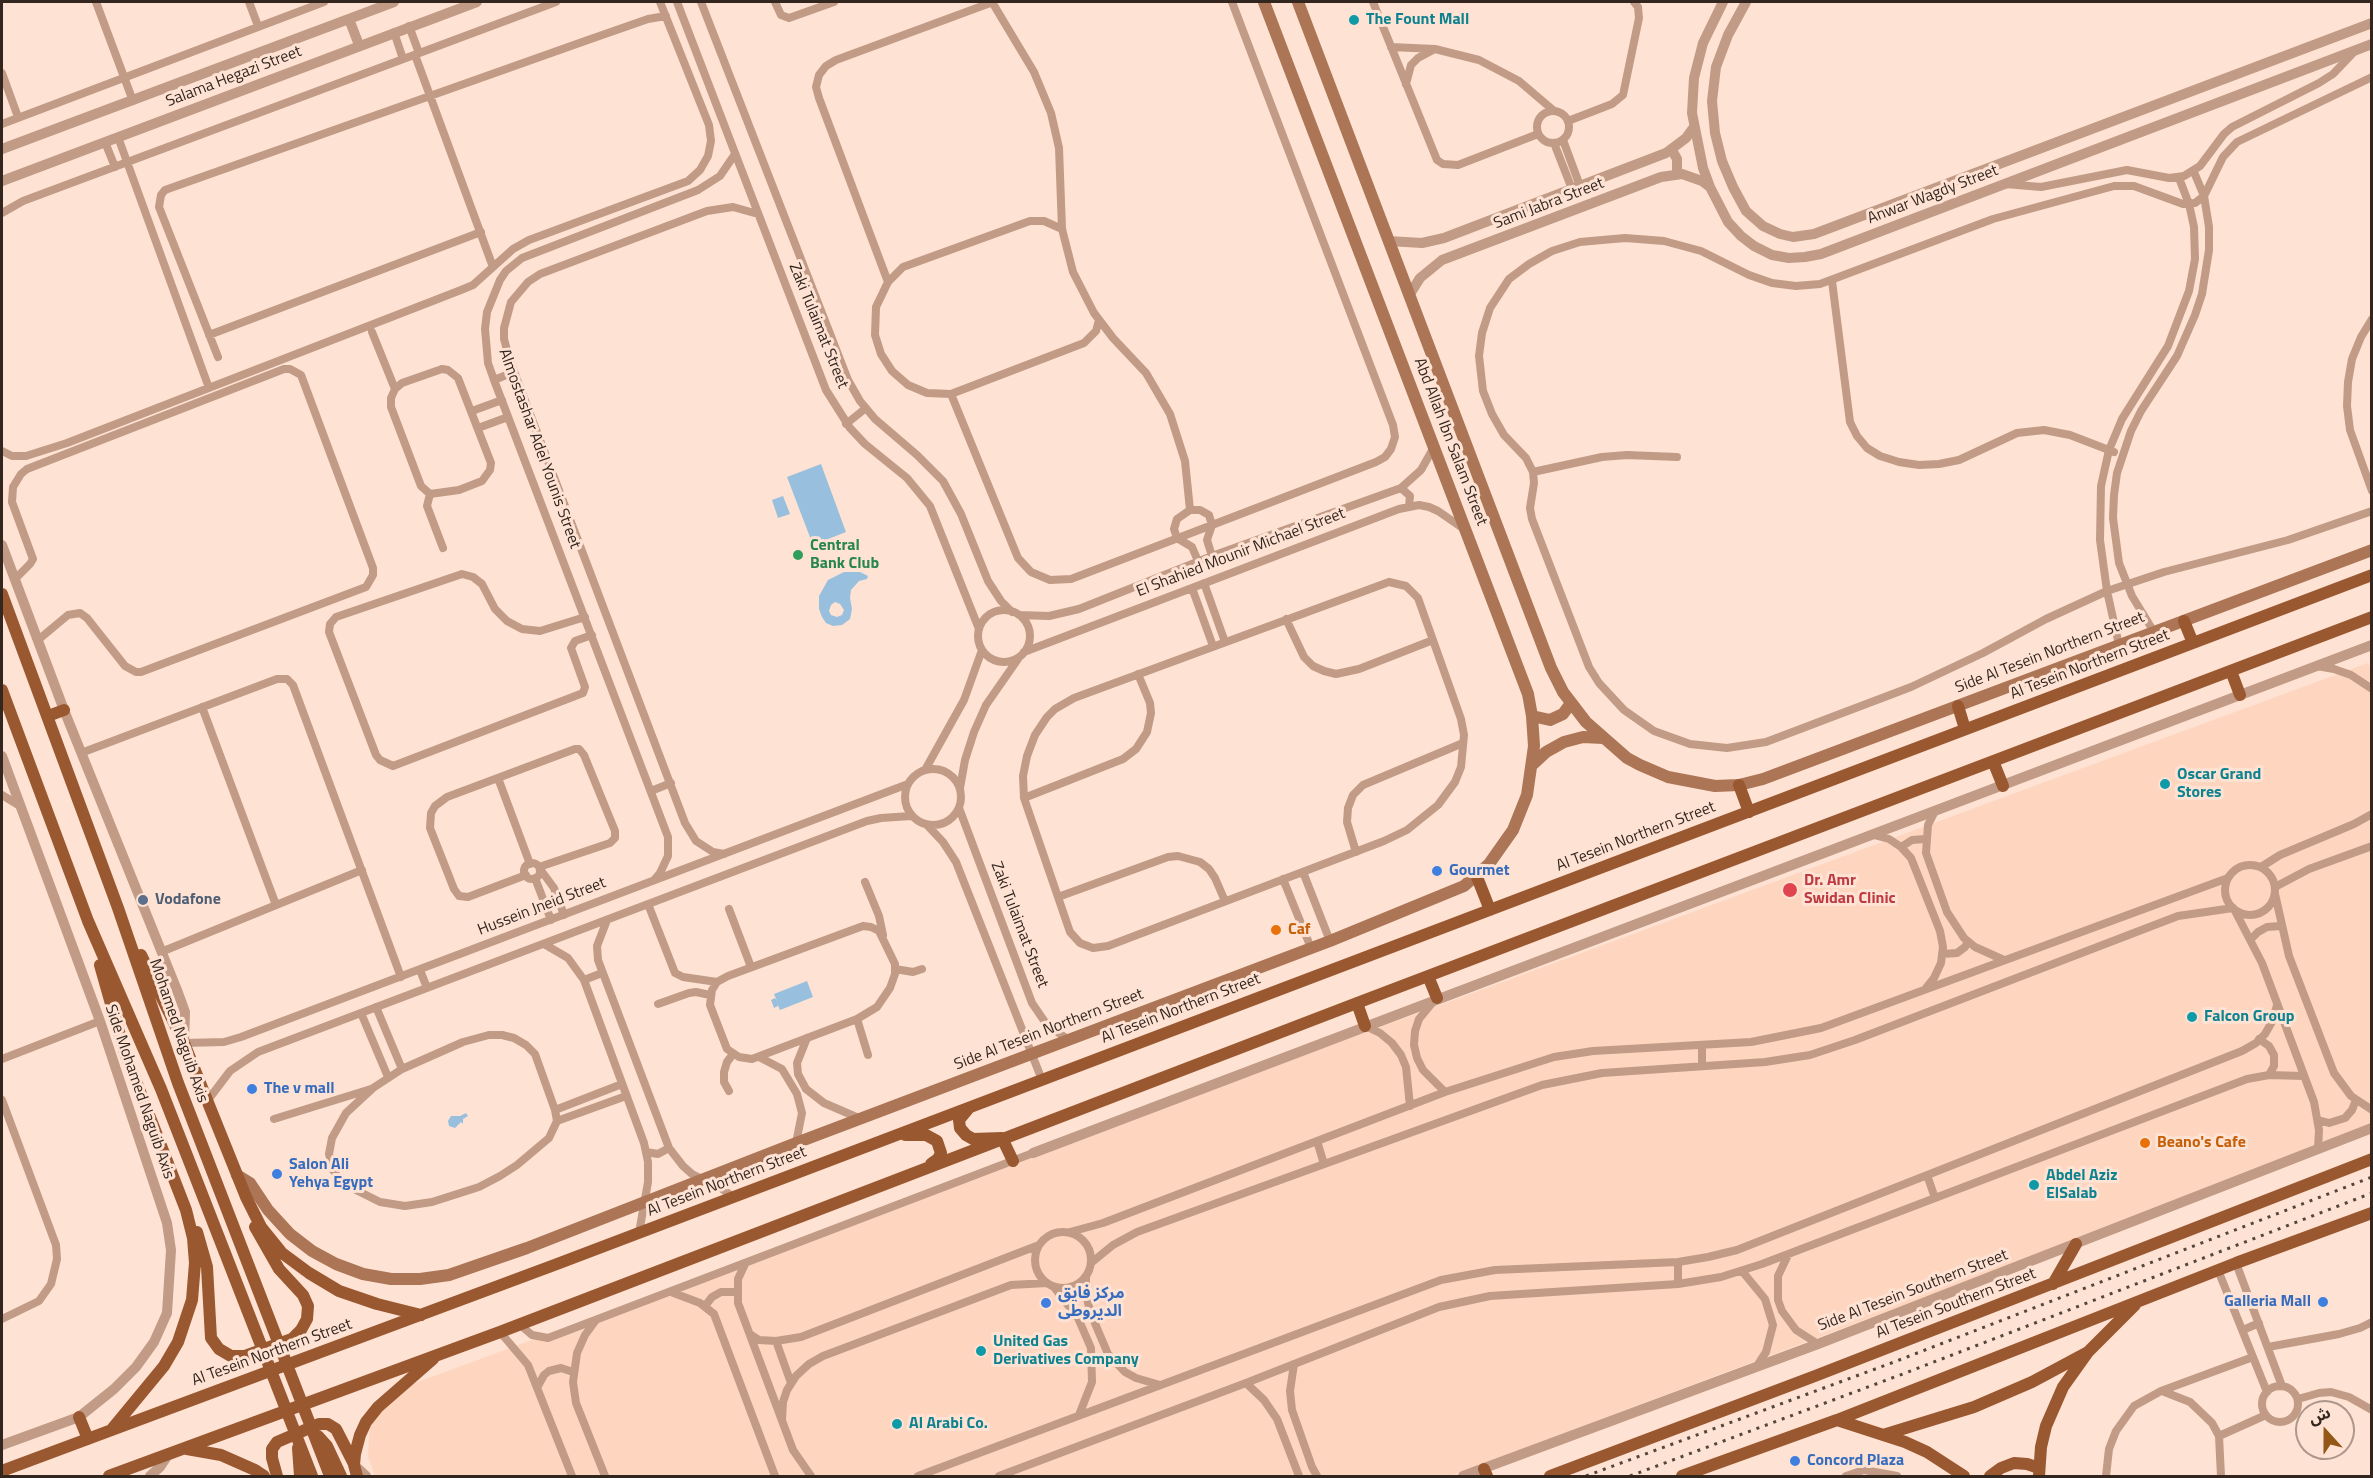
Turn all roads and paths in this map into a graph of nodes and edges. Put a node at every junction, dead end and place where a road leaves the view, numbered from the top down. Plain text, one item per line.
1 (96, 2) edge
2 (249, 2) edge
3 (324, 2) edge
4 (394, 2) edge
5 (477, 2) edge
6 (556, 2) edge
7 (660, 2) edge
8 (677, 2) edge
9 (701, 2) edge
10 (775, 2) edge
11 (834, 2) edge
12 (993, 2) edge
13 (1232, 2) edge
14 (1264, 2) edge
15 (1298, 2) edge
16 (1373, 2) edge
17 (1634, 2) edge
18 (1746, 2) edge
19 (1720, 5) edge
20 (666, 16) junction
21 (349, 19) junction
22 (2372, 23) edge
23 (258, 26) junction
24 (409, 26) junction
25 (394, 32) junction
26 (2372, 44) edge
27 (359, 45) junction
28 (1391, 47) junction
29 (1436, 49) junction
30 (2356, 50) junction
31 (417, 54) junction
32 (404, 59) junction
33 (700, 62) junction
34 (1697, 62) junction
35 (687, 67) junction
36 (1716, 67) junction
37 (2, 73) edge
38 (124, 77) junction
39 (706, 77) junction
40 (2372, 77) edge
41 (693, 82) junction
42 (1406, 85) junction
43 (430, 96) junction
44 (133, 101) junction
45 (1553, 110) junction
46 (18, 117) junction
47 (1569, 121) junction
48 (2, 124) edge
49 (1694, 127) junction
50 (1538, 134) junction
51 (118, 137) junction
52 (1559, 141) junction
53 (105, 142) junction
54 (2, 149) edge
55 (1672, 150) junction
56 (735, 154) junction
57 (128, 162) junction
58 (115, 167) junction
59 (2194, 172) junction
60 (1677, 174) junction
61 (2180, 178) junction
62 (2, 181) edge
63 (2004, 184) junction
64 (1710, 187) junction
65 (1576, 188) junction
66 (2204, 196) junction
67 (2189, 204) junction
68 (2, 213) edge
69 (758, 214) junction
70 (1763, 226) junction
71 (1062, 229) junction
72 (481, 232) junction
73 (1444, 238) junction
74 (1388, 241) junction
75 (1754, 246) junction
76 (1450, 257) junction
77 (493, 267) junction
78 (1832, 281) junction
79 (888, 282) junction
80 (1410, 294) junction
81 (2372, 319) edge
82 (1099, 320) junction
83 (372, 332) dead end
84 (210, 336) junction
85 (218, 357) dead end
86 (514, 372) junction
87 (2148, 378) junction
88 (494, 380) junction
89 (2160, 383) junction
90 (208, 388) junction
91 (395, 389) junction
92 (951, 394) junction
93 (502, 400) junction
94 (2130, 405) junction
95 (866, 408) junction
96 (472, 411) junction
97 (2141, 411) junction
98 (508, 417) junction
99 (846, 424) junction
100 (478, 428) junction
101 (1434, 447) junction
102 (2109, 450) junction
103 (2, 451) edge
104 (2122, 455) junction
105 (1677, 457) dead end
106 (1533, 472) junction
107 (1401, 488) junction
108 (2372, 491) edge
109 (430, 494) junction
110 (1409, 506) junction
111 (1190, 510) junction
112 (2372, 511) edge
113 (1212, 525) junction
114 (1466, 531) junction
115 (1177, 538) junction
116 (2, 545) edge
117 (443, 548) dead end
118 (2372, 550) edge
119 (1212, 556) junction
120 (1198, 561) junction
121 (2372, 576) edge
122 (15, 579) junction
123 (1204, 583) junction
124 (2127, 584) junction
125 (1192, 588) junction
126 (2107, 591) junction
127 (2, 594) edge
128 (1016, 613) junction
129 (585, 617) junction
130 (2372, 617) edge
131 (1286, 619) junction
132 (2184, 621) junction
133 (979, 629) junction
134 (2154, 632) junction
135 (591, 635) junction
136 (38, 640) junction
137 (1433, 640) junction
138 (1225, 642) junction
139 (2193, 643) junction
140 (2119, 645) junction
141 (1213, 646) junction
142 (2369, 649) edge
143 (982, 650) junction
144 (1022, 655) junction
145 (2317, 666) junction
146 (2231, 671) junction
147 (1138, 674) junction
148 (2372, 689) edge
149 (2, 690) edge
150 (2240, 695) junction
151 (1571, 703) junction
152 (1958, 706) junction
153 (202, 707) junction
154 (64, 710) junction
155 (48, 716) junction
156 (1533, 716) junction
157 (1965, 729) junction
158 (1603, 738) junction
159 (1464, 743) junction
160 (81, 753) junction
161 (2, 756) edge
162 (1993, 761) junction
163 (1532, 765) junction
164 (925, 770) junction
165 (498, 778) junction
166 (671, 783) junction
167 (908, 784) junction
168 (1739, 785) junction
169 (2003, 786) junction
170 (959, 788) junction
171 (651, 791) junction
172 (2, 795) edge
173 (1024, 798) junction
174 (20, 806) junction
175 (959, 808) junction
176 (1749, 812) junction
177 (1934, 813) junction
178 (2372, 814) edge
179 (911, 816) junction
180 (927, 825) junction
181 (1874, 835) junction
182 (1925, 839) junction
183 (2372, 846) edge
184 (1901, 847) junction
185 (1356, 852) junction
186 (724, 854) junction
187 (530, 864) junction
188 (2261, 867) junction
189 (540, 868) junction
190 (362, 870) junction
191 (1303, 872) junction
192 (526, 875) junction
193 (1477, 877) junction
194 (535, 878) junction
195 (2228, 878) junction
196 (1283, 879) junction
197 (654, 880) junction
198 (865, 882) dead end
199 (1464, 886) joint
200 (2275, 891) junction
201 (1058, 897) junction
202 (1225, 902) junction
203 (648, 904) junction
204 (276, 905) junction
205 (118, 908) junction
206 (729, 909) dead end
207 (2234, 909) junction
208 (1490, 910) junction
209 (564, 915) junction
210 (551, 920) junction
211 (607, 920) junction
212 (87, 921) junction
213 (2282, 926) junction
214 (884, 938) junction
215 (2251, 939) junction
216 (1330, 941) junction
217 (1968, 941) junction
218 (544, 944) junction
219 (1311, 948) junction
220 (161, 952) junction
221 (1942, 954) junction
222 (2004, 960) junction
223 (751, 967) junction
224 (895, 969) junction
225 (922, 969) dead end
226 (420, 970) junction
227 (602, 973) junction
228 (1428, 976) junction
229 (401, 977) junction
230 (584, 980) junction
231 (717, 982) junction
232 (427, 988) junction
233 (1924, 990) junction
234 (710, 995) junction
235 (1437, 998) junction
236 (1357, 1003) junction
237 (658, 1004) dead end
238 (2277, 1005) junction
239 (376, 1007) junction
240 (361, 1013) junction
241 (857, 1019) junction
242 (100, 1022) junction
243 (1365, 1026) junction
244 (807, 1038) junction
245 (2259, 1039) junction
246 (1069, 1040) junction
247 (184, 1043) junction
248 (1702, 1045) junction
249 (733, 1054) junction
250 (1032, 1054) junction
251 (868, 1055) dead end
252 (758, 1057) junction
253 (2, 1059) edge
254 (1702, 1066) junction
255 (797, 1067) junction
256 (402, 1069) junction
257 (785, 1072) junction
258 (2269, 1075) junction
259 (2303, 1076) junction
260 (388, 1077) junction
261 (1042, 1080) junction
262 (622, 1084) junction
263 (373, 1088) junction
264 (801, 1091) junction
265 (729, 1092) dead end
266 (1445, 1092) junction
267 (626, 1096) junction
268 (2, 1100) edge
269 (208, 1100) junction
270 (2356, 1100) junction
271 (1410, 1106) junction
272 (970, 1107) junction
273 (555, 1110) junction
274 (2372, 1110) edge
275 (274, 1119) dead end
276 (861, 1119) junction
277 (2318, 1120) junction
278 (556, 1121) junction
279 (2372, 1128) edge
280 (897, 1135) junction
281 (1002, 1138) junction
282 (1317, 1141) junction
283 (796, 1143) junction
284 (669, 1148) junction
285 (2318, 1148) junction
286 (646, 1152) junction
287 (1033, 1154) joint
288 (2372, 1159) edge
289 (1013, 1161) junction
290 (1324, 1164) junction
291 (925, 1168) junction
292 (237, 1175) junction
293 (1927, 1175) junction
294 (702, 1180) junction
295 (246, 1197) junction
296 (733, 1197) junction
297 (1935, 1198) junction
298 (644, 1203) junction
299 (186, 1210) junction
300 (2372, 1212) edge
301 (1070, 1232) junction
302 (639, 1233) junction
303 (2076, 1244) junction
304 (1039, 1245) junction
305 (1788, 1255) junction
306 (1678, 1262) junction
307 (1091, 1263) junction
308 (2236, 1263) junction
309 (746, 1264) junction
310 (2218, 1270) junction
311 (1742, 1271) junction
312 (1086, 1276) junction
313 (1678, 1284) junction
314 (2053, 1284) junction
315 (1050, 1285) junction
316 (671, 1292) junction
317 (737, 1292) junction
318 (2137, 1303) junction
319 (705, 1306) junction
320 (421, 1315) junction
321 (2, 1319) edge
322 (597, 1320) junction
323 (2372, 1322) edge
324 (2259, 1323) junction
325 (519, 1324) junction
326 (2242, 1330) junction
327 (500, 1332) junction
328 (750, 1334) junction
329 (777, 1341) junction
330 (1818, 1344) junction
331 (2268, 1347) junction
332 (2088, 1352) junction
333 (438, 1354) junction
334 (2253, 1357) junction
335 (1294, 1364) junction
336 (1757, 1366) junction
337 (573, 1372) junction
338 (791, 1383) junction
339 (1246, 1383) junction
340 (1160, 1385) junction
341 (538, 1386) junction
342 (2282, 1386) junction
343 (2161, 1390) junction
344 (2267, 1392) junction
345 (2298, 1399) junction
346 (2372, 1410) edge
347 (1079, 1415) junction
348 (2266, 1415) junction
349 (79, 1417) junction
350 (782, 1420) junction
351 (1837, 1420) junction
352 (111, 1431) junction
353 (314, 1432) junction
354 (1883, 1435) junction
355 (2219, 1436) junction
356 (298, 1438) junction
357 (88, 1439) junction
358 (2, 1446) edge
359 (183, 1449) junction
360 (168, 1455) junction
361 (2, 1471) edge
362 (355, 1471) edge
363 (2039, 1472) edge
364 (1485, 1473) edge
365 (1010, 1474) edge
366 (109, 1476) edge
367 (150, 1476) edge
368 (264, 1476) edge
369 (277, 1476) edge
370 (300, 1476) edge
371 (312, 1476) edge
372 (330, 1476) edge
373 (341, 1476) edge
374 (366, 1476) edge
375 (572, 1476) edge
376 (605, 1476) edge
377 (775, 1476) edge
378 (811, 1476) edge
379 (918, 1476) edge
380 (999, 1476) edge
381 (1299, 1476) edge
382 (1317, 1476) edge
383 (1463, 1476) edge
384 (1550, 1476) edge
385 (1682, 1476) edge
386 (1846, 1476) edge
387 (1897, 1476) edge
388 (1964, 1476) edge
389 (1990, 1476) edge
390 (2106, 1476) edge
391 (2221, 1476) edge

1 - 38 street
2 - 23 street
3 - 23 street
4 - 21 street, Salama Hegazi Street
5 - 24 street, Salama Hegazi Street
6 - 31 street
7 - 20 street
8 - 33 street, Zaki Tulaimat Street
9 - 95 street, Zaki Tulaimat Street
10 - 11 street
12 - 71 street
12 - 79 street
13 - 113 street
14 - 101 main road, Abd Allah Ibn Salam Street
15 - 74 main road, Abd Allah Ibn Salam Street
16 - 28 street
17 - 47 street
18 - 36 street, Anwar Wagdy Street
19 - 34 street, Anwar Wagdy Street
20 - 35 street
20 - 43 street
21 - 27 street
21 - 44 street, Salama Hegazi Street
22 - 70 street, Anwar Wagdy Street
23 - 38 street
24 - 25 street, Salama Hegazi Street
24 - 31 street
25 - 27 street, Salama Hegazi Street
25 - 32 street
26 - 30 street, Anwar Wagdy Street
27 - 51 street, Salama Hegazi Street
28 - 29 street
28 - 42 street
29 - 42 street
29 - 45 street
30 - 59 street
30 - 63 street, Anwar Wagdy Street
31 - 32 street
31 - 43 street
32 - 57 street
33 - 35 street
33 - 39 street, Zaki Tulaimat Street
34 - 36 street
34 - 49 street, Anwar Wagdy Street
35 - 41 street
36 - 70 street, Anwar Wagdy Street
37 - 46 street
38 - 44 street
38 - 46 street
39 - 41 street
39 - 56 street, Zaki Tulaimat Street
40 - 66 street
41 - 77 street
42 - 50 street
43 - 72 street
43 - 84 street
44 - 54 street, Salama Hegazi Street
45 - 47 street
45 - 50 street
46 - 48 street
47 - 52 street
49 - 55 street, Sami Jabra Street
49 - 64 street, Anwar Wagdy Street
50 - 52 street
51 - 53 street, Salama Hegazi Street
51 - 57 street
52 - 65 street
53 - 58 street
53 - 62 street, Salama Hegazi Street
55 - 60 street
55 - 65 street, Sami Jabra Street
56 - 69 street, Zaki Tulaimat Street
56 - 88 street, Almostashar Adel Younis Street
57 - 58 street
57 - 90 street
58 - 68 street
59 - 61 street
59 - 66 street
60 - 64 street
60 - 76 street, Sami Jabra Street
61 - 63 street
61 - 67 street
63 - 75 street, Anwar Wagdy Street
64 - 75 street, Anwar Wagdy Street
65 - 73 street, Sami Jabra Street
66 - 67 street
66 - 89 street
67 - 78 street
67 - 87 street
69 - 86 street, Almostashar Adel Younis Street
69 - 99 street, Zaki Tulaimat Street
70 - 75 street
71 - 79 street
71 - 82 street
72 - 77 street
72 - 84 street
73 - 74 street, Sami Jabra Street
73 - 76 street
74 - 80 main road, Abd Allah Ibn Salam Street
76 - 80 street, Sami Jabra Street
77 - 90 street
78 - 102 street
78 - 106 street
79 - 92 street
80 - 151 main road, Abd Allah Ibn Salam Street
81 - 108 street
82 - 92 street
82 - 111 street
83 - 91 street
84 - 85 street
86 - 88 street
86 - 166 street, Almostashar Adel Younis Street
87 - 89 street
87 - 94 street
88 - 93 street, Almostashar Adel Younis Street
89 - 97 street
90 - 103 street
91 - 96 street
91 - 109 street
92 - 115 street
93 - 96 street
93 - 98 street, Almostashar Adel Younis Street
94 - 97 street
94 - 102 street
95 - 99 street
95 - 128 street, Zaki Tulaimat Street
96 - 100 street
97 - 104 street
98 - 100 street
98 - 129 street, Almostashar Adel Younis Street
99 - 133 street, Zaki Tulaimat Street
100 - 109 street
101 - 107 street, El Shahied Mounir Michael Street
101 - 114 main road, Abd Allah Ibn Salam Street
102 - 104 street
102 - 126 street
104 - 124 street
105 - 106 street
106 - 126 street
107 - 110 street
107 - 119 street, El Shahied Mounir Michael Street
109 - 117 street
110 - 114 street
110 - 123 street, El Shahied Mounir Michael Street
111 - 113 street
111 - 115 street
112 - 124 street
113 - 115 street
113 - 119 street
114 - 156 main road, Abd Allah Ibn Salam Street
115 - 120 street
116 - 122 street
118 - 132 main road, Side Al Tesein Northern Street
119 - 120 street, El Shahied Mounir Michael Street
120 - 128 street, El Shahied Mounir Michael Street
121 - 139 main road, Al Tesein Northern Street
122 - 136 street
122 - 136 street
123 - 125 street, El Shahied Mounir Michael Street
123 - 138 street
124 - 126 street
124 - 134 street
125 - 141 street
125 - 144 street, El Shahied Mounir Michael Street
126 - 140 street
127 - 155 main road, Mohamed Naguib Axis
128 - 133 street
128 - 144 street
129 - 135 street, Almostashar Adel Younis Street
129 - 135 street
130 - 146 main road
131 - 137 street
131 - 137 street
131 - 138 street
132 - 134 main road, Side Al Tesein Northern Street
132 - 139 main road
133 - 143 street
134 - 140 main road, Side Al Tesein Northern Street
135 - 171 street, Almostashar Adel Younis Street
136 - 154 street
137 - 159 street
138 - 141 street
139 - 157 main road, Al Tesein Northern Street
140 - 152 main road, Side Al Tesein Northern Street
141 - 147 street
142 - 145 street
143 - 144 street
143 - 164 street
144 - 170 street
145 - 148 street
145 - 150 street
146 - 150 main road
146 - 162 main road
147 - 173 street
147 - 173 street
149 - 212 main road, Mohamed Naguib Axis
150 - 169 street
151 - 156 main road
151 - 158 main road, Abd Allah Ibn Salam Street
152 - 157 main road
152 - 168 main road, Side Al Tesein Northern Street
153 - 160 street
153 - 190 street
153 - 204 street
154 - 155 main road
154 - 160 street
155 - 205 main road, Mohamed Naguib Axis
156 - 163 main road, Abd Allah Ibn Salam Street
157 - 176 main road, Al Tesein Northern Street
158 - 163 main road
158 - 168 main road, Abd Allah Ibn Salam Street
159 - 185 street
159 - 185 street
160 - 220 street
161 - 174 street, Side Mohamed Naguib Axis
162 - 169 main road
162 - 228 main road
163 - 193 main road, Abd Allah Ibn Salam Street
164 - 167 street
164 - 170 street
165 - 187 street
165 - 189 street
165 - 192 street
166 - 171 street
166 - 186 street, Almostashar Adel Younis Street
167 - 179 street
167 - 186 street, Hussein Jneid Street
168 - 176 main road
169 - 177 street
170 - 175 street
171 - 197 street, Almostashar Adel Younis Street
172 - 174 street
173 - 201 street
174 - 242 street, Side Mohamed Naguib Axis
175 - 180 street
175 - 246 street, Zaki Tulaimat Street
176 - 208 main road, Al Tesein Northern Street
177 - 181 street
177 - 182 street
178 - 188 street
179 - 180 street
179 - 203 street
180 - 250 street
181 - 184 street
181 - 235 street
182 - 184 street
182 - 217 street
183 - 200 street
184 - 221 street
185 - 191 street
186 - 197 street, Hussein Jneid Street
187 - 189 street
187 - 192 street
188 - 195 street
188 - 200 street
189 - 194 street
189 - 209 street
190 - 204 street
190 - 229 street
191 - 196 street
191 - 216 street
192 - 194 street
193 - 199 main road, Abd Allah Ibn Salam Street
193 - 208 main road
194 - 210 street
195 - 207 street
195 - 222 street
196 - 202 street
196 - 219 street
197 - 209 street, Hussein Jneid Street
198 - 214 street
199 - 216 main road, Side Al Tesein Northern Street
200 - 207 street
200 - 213 street
201 - 202 street
201 - 202 street
203 - 211 street
203 - 231 street
204 - 220 street
205 - 247 main road
205 - 353 main road, Mohamed Naguib Axis
206 - 223 street
207 - 215 street
207 - 254 street
208 - 261 main road, Al Tesein Northern Street
209 - 210 street, Hussein Jneid Street
210 - 226 street, Hussein Jneid Street
211 - 218 street
211 - 227 street
212 - 299 main road
212 - 356 main road, Mohamed Naguib Axis
213 - 215 street
213 - 270 street
214 - 223 street
214 - 224 street
215 - 238 street
216 - 219 main road, Side Al Tesein Northern Street
217 - 221 street
217 - 222 street
218 - 230 street
218 - 232 street
219 - 246 main road, Side Al Tesein Northern Street
220 - 247 street
221 - 233 street
222 - 233 street
223 - 231 street
224 - 225 street
224 - 241 street
226 - 229 street, Hussein Jneid Street
226 - 232 street
227 - 230 street
227 - 284 street
228 - 235 main road
228 - 236 main road
229 - 247 street, Hussein Jneid Street
230 - 262 street
231 - 234 street
232 - 239 street
233 - 248 street
234 - 237 street
234 - 249 street
235 - 243 street
235 - 266 street
236 - 243 main road
236 - 281 main road
238 - 245 street
238 - 259 street
239 - 240 street
239 - 256 street
240 - 260 street
240 - 269 street
241 - 244 street
241 - 251 street
242 - 253 street
242 - 349 street, Side Mohamed Naguib Axis
243 - 271 street
243 - 287 street
244 - 252 street
244 - 255 street
245 - 258 street
245 - 293 street
246 - 250 main road, Side Al Tesein Northern Street
247 - 269 main road
248 - 254 street
248 - 266 street
249 - 252 street
249 - 265 street
250 - 261 street
250 - 276 main road, Side Al Tesein Northern Street
252 - 257 street
254 - 290 street
255 - 257 street
255 - 264 street
256 - 260 street
256 - 273 street
257 - 264 street
258 - 259 street
258 - 297 street
259 - 277 street
260 - 263 street
261 - 272 main road, Al Tesein Northern Street
262 - 267 street
262 - 273 street
263 - 275 street
263 - 278 street
264 - 276 street
264 - 283 street
266 - 271 street
267 - 278 street
267 - 286 street
268 - 321 street
269 - 292 main road
270 - 274 street
270 - 277 street
271 - 282 street
272 - 280 main road, Al Tesein Northern Street
272 - 281 main road
273 - 278 street
276 - 283 main road, Side Al Tesein Northern Street
277 - 285 street
279 - 285 street, Side Al Tesein Southern Street
280 - 291 main road
280 - 296 main road, Al Tesein Northern Street
281 - 289 main road
281 - 291 main road
282 - 290 street
282 - 301 street
283 - 294 main road, Side Al Tesein Northern Street
284 - 286 street
284 - 294 street
285 - 303 street, Side Al Tesein Southern Street
286 - 298 street
287 - 289 street
288 - 314 main road, Al Tesein Southern Street
289 - 309 street
290 - 307 street
291 - 325 main road
292 - 295 main road
292 - 298 main road, Side Al Tesein Northern Street
293 - 297 street
293 - 306 street
294 - 296 street
294 - 298 main road, Side Al Tesein Northern Street
295 - 299 main road
295 - 320 main road
296 - 302 main road, Al Tesein Northern Street
297 - 305 street
298 - 302 street
299 - 352 main road
300 - 308 main road
301 - 304 street
301 - 307 street
302 - 320 main road, Al Tesein Northern Street
303 - 314 main road
303 - 330 street, Side Al Tesein Southern Street
304 - 315 street
304 - 329 street
305 - 311 street
305 - 330 street
306 - 313 street
306 - 340 street
307 - 312 street
308 - 310 main road
308 - 324 street
309 - 316 street
309 - 317 street
310 - 318 main road
310 - 326 street
311 - 313 street
311 - 336 street
312 - 315 street
312 - 340 street
313 - 335 street
314 - 384 main road, Al Tesein Southern Street
315 - 338 street
315 - 347 street
316 - 319 street
316 - 322 street
317 - 319 street
317 - 328 street
318 - 332 main road
318 - 351 main road
319 - 377 street
320 - 352 main road, Al Tesein Northern Street
322 - 325 street
322 - 337 street
323 - 331 street
324 - 326 street
324 - 331 street
325 - 327 main road
326 - 334 street
327 - 333 main road
327 - 341 street
328 - 329 street
328 - 350 street
329 - 338 street
330 - 336 street, Side Al Tesein Southern Street
331 - 342 street
332 - 354 main road
332 - 363 main road
333 - 359 main road
333 - 362 main road
334 - 343 street
334 - 344 street
335 - 339 street
335 - 382 street
336 - 364 street, Side Al Tesein Southern Street
337 - 341 street
337 - 376 street
338 - 350 street
339 - 365 street
339 - 381 street
340 - 347 street
341 - 375 street
342 - 344 street
342 - 345 street
343 - 355 street
343 - 390 street
344 - 348 street
345 - 346 street
345 - 348 street
347 - 379 street
348 - 355 street
349 - 357 main road
349 - 358 street
350 - 378 street
351 - 354 main road
351 - 385 main road
352 - 357 main road, Al Tesein Northern Street
353 - 372 main road, Mohamed Naguib Axis
353 - 373 main road
354 - 388 main road
355 - 391 street
356 - 370 main road
356 - 371 main road, Mohamed Naguib Axis
357 - 361 main road, Al Tesein Northern Street
359 - 360 main road
359 - 368 main road
360 - 366 main road
360 - 367 street
362 - 369 main road
362 - 374 street
363 - 389 main road
364 - 383 street, Side Al Tesein Southern Street
365 - 380 street
386 - 387 street

